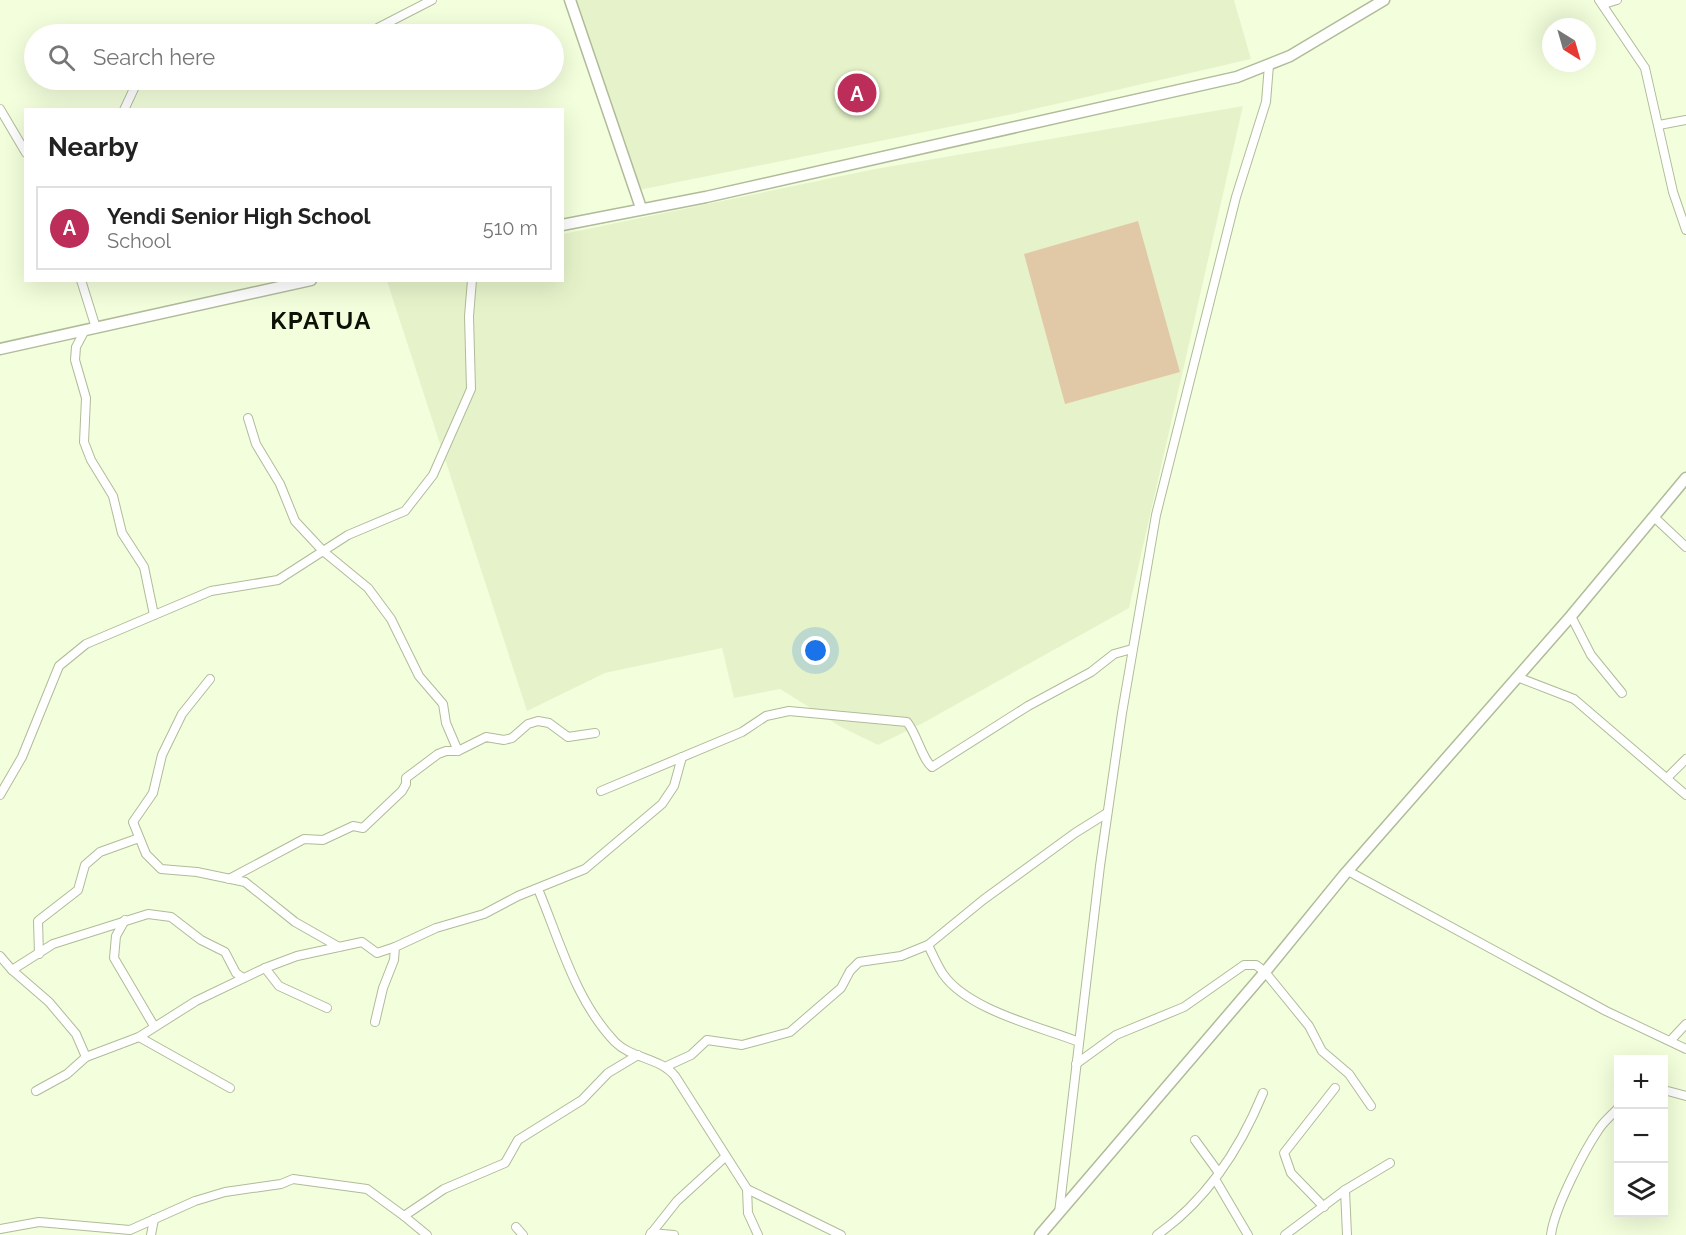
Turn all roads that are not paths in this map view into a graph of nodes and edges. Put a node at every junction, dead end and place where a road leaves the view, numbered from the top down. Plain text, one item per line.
1 (432, 0) edge
2 (570, 0) edge
3 (1384, 0) edge
4 (1617, 0) edge
5 (1601, 2) edge
6 (385, 24) edge
7 (1269, 65) junction
8 (133, 90) edge
9 (125, 108) edge
10 (0, 109) edge
11 (0, 115) edge
12 (1686, 120) edge
13 (8, 122) junction
14 (1659, 125) junction
15 (24, 150) edge
16 (641, 208) junction
17 (564, 225) edge
18 (1686, 230) edge
19 (81, 282) edge
20 (301, 282) edge
21 (472, 282) edge
22 (91, 329) junction
23 (0, 349) edge
24 (248, 418) dead end
25 (1686, 478) edge
26 (1654, 517) junction
27 (1686, 547) edge
28 (323, 551) junction
29 (154, 615) junction
30 (1570, 616) junction
31 (1132, 649) junction
32 (1517, 677) junction
33 (210, 679) dead end
34 (1622, 693) dead end
35 (595, 733) dead end
36 (458, 751) junction
37 (682, 757) junction
38 (1686, 759) edge
39 (1667, 778) junction
40 (601, 791) dead end
41 (0, 795) edge
42 (1686, 795) edge
43 (1107, 813) junction
44 (139, 838) junction
45 (1348, 871) junction
46 (230, 879) junction
47 (538, 889) junction
48 (125, 920) junction
49 (928, 945) junction
50 (339, 947) junction
51 (395, 948) junction
52 (39, 954) junction
53 (0, 956) edge
54 (265, 968) junction
55 (12, 970) junction
56 (1265, 972) junction
57 (243, 978) junction
58 (327, 1008) dead end
59 (375, 1022) dead end
60 (1686, 1024) edge
61 (154, 1026) junction
62 (139, 1037) junction
63 (1671, 1040) junction
64 (1079, 1042) junction
65 (1686, 1049) edge
66 (638, 1055) junction
67 (86, 1057) junction
68 (1076, 1064) junction
69 (667, 1066) junction
70 (230, 1088) dead end
71 (1335, 1088) dead end
72 (36, 1091) dead end
73 (1668, 1091) edge
74 (1263, 1093) dead end
75 (1686, 1096) edge
76 (1371, 1106) dead end
77 (1617, 1109) edge
78 (1195, 1140) dead end
79 (725, 1157) junction
80 (1390, 1163) dead end
81 (1217, 1176) junction
82 (747, 1190) junction
83 (1345, 1190) junction
84 (1324, 1207) junction
85 (404, 1216) junction
86 (1059, 1216) junction
87 (154, 1219) junction
88 (516, 1227) dead end
89 (0, 1229) edge
90 (651, 1234) edge
91 (1346, 1234) edge
92 (151, 1235) edge
93 (427, 1235) edge
94 (523, 1235) edge
95 (674, 1235) edge
96 (758, 1235) edge
97 (841, 1235) edge
98 (1040, 1235) edge
99 (1157, 1235) edge
100 (1248, 1235) edge
101 (1286, 1235) edge
102 (1551, 1235) edge

1 - 6 street
2 - 16 main road
3 - 7 main road
4 - 5 street
5 - 14 street
7 - 16 main road
7 - 31 street
8 - 9 street
10 - 13 street
11 - 13 street
12 - 14 street
13 - 15 street
14 - 18 street
16 - 17 main road
19 - 22 street
20 - 22 main road
21 - 28 street
22 - 23 main road
22 - 29 street
24 - 28 street
25 - 26 main road
26 - 27 street
26 - 30 main road
28 - 29 street
28 - 36 street
29 - 41 street
30 - 32 main road
30 - 34 street
31 - 37 street
31 - 43 street
32 - 39 street
32 - 45 main road
33 - 44 street
35 - 36 street
36 - 46 street
37 - 40 street
37 - 47 street
38 - 39 street
39 - 42 street
43 - 49 street
43 - 64 street
44 - 46 street
44 - 52 street
45 - 56 main road
45 - 63 street
46 - 50 street
47 - 51 street
47 - 66 street
48 - 52 street
48 - 57 street
48 - 61 street
49 - 64 street
49 - 69 street
50 - 51 street
50 - 54 street
51 - 59 street
52 - 55 street
53 - 55 street
54 - 57 street
54 - 58 street
55 - 67 street
56 - 68 street
56 - 76 street
56 - 86 main road
57 - 61 street
60 - 63 street
61 - 62 street
62 - 67 street
62 - 70 street
63 - 65 street
64 - 68 street
66 - 69 street
66 - 85 street
67 - 72 street
68 - 86 street
69 - 79 street
71 - 84 street
73 - 75 street
74 - 81 street
77 - 102 street
78 - 81 street
79 - 82 street
79 - 90 street
80 - 83 street
81 - 99 street
81 - 100 street
82 - 96 street
82 - 97 street
83 - 84 street
83 - 91 street
84 - 101 street
85 - 87 street
85 - 93 street
86 - 98 main road
87 - 89 street
87 - 92 street
88 - 94 street
90 - 95 street

